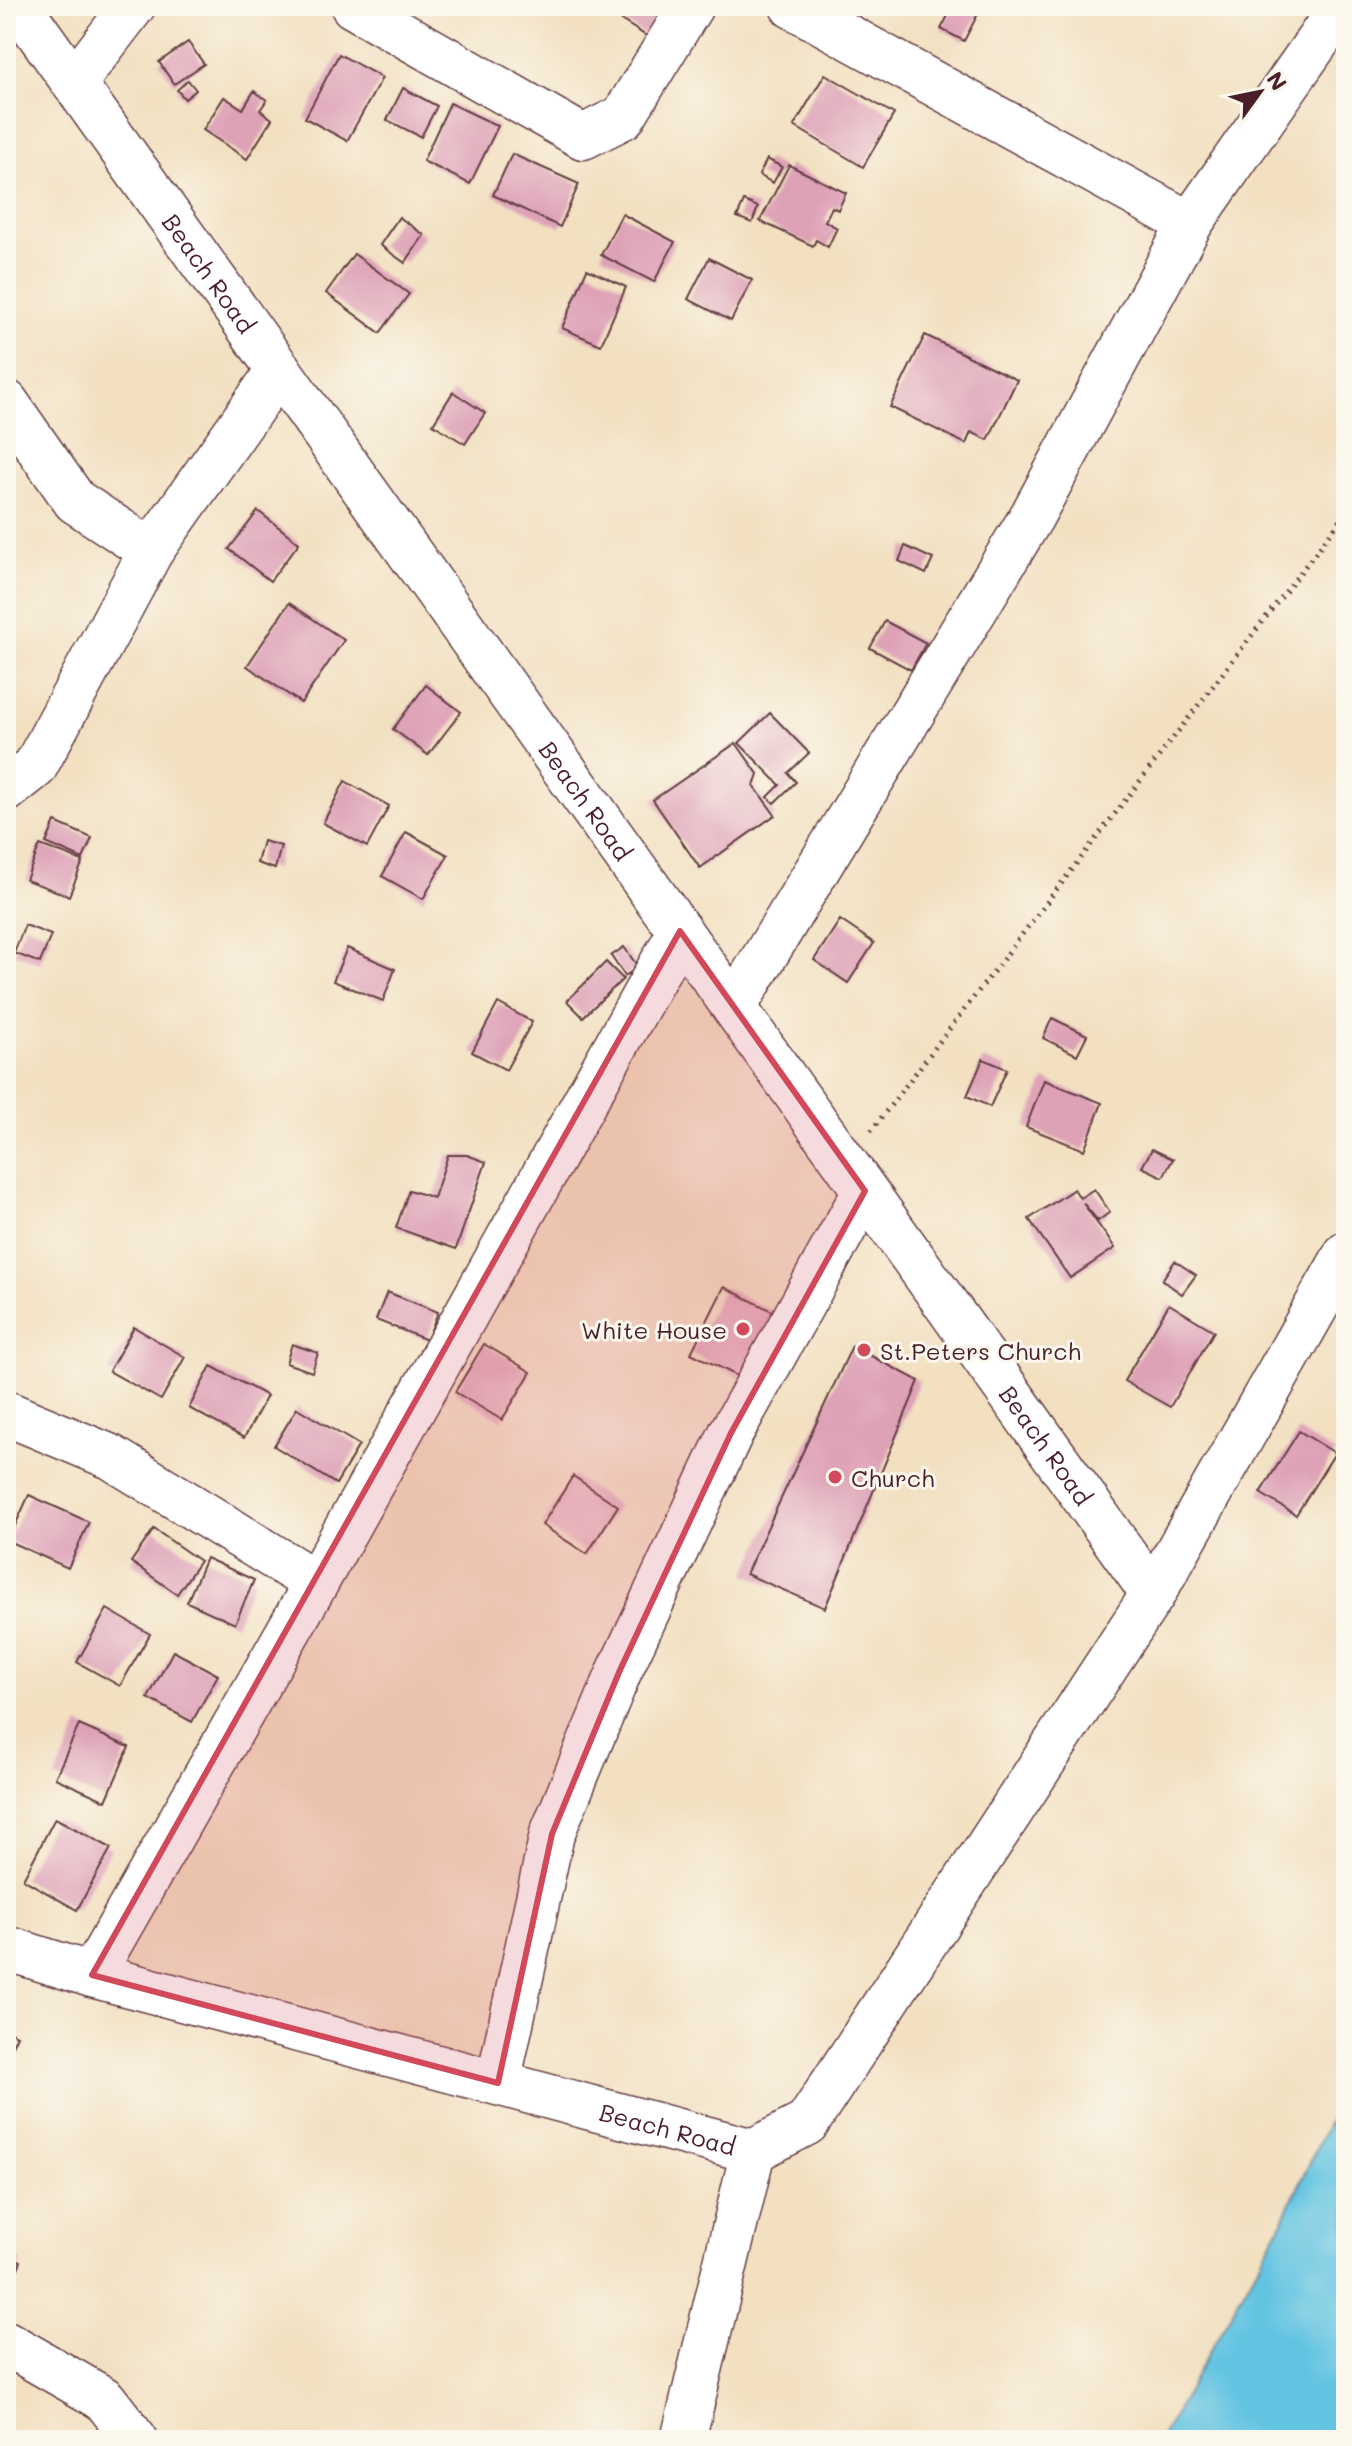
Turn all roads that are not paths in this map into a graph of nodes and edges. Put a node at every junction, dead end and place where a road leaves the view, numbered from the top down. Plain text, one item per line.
1 (19, 6) edge
2 (133, 6) edge
3 (353, 6) edge
4 (691, 6) edge
5 (792, 6) edge
6 (1342, 6) edge
7 (74, 83) junction
8 (1190, 224) junction
9 (279, 370) junction
10 (6, 402) edge
11 (151, 551) junction
12 (6, 790) edge
13 (680, 931) junction
14 (734, 1007) junction
15 (855, 1177) junction
16 (1346, 1254) edge
17 (6, 1413) edge
18 (316, 1583) junction
19 (1153, 1594) junction
20 (6, 1948) edge
21 (92, 1975) junction
22 (498, 2083) junction
23 (753, 2151) junction
24 (6, 2343) edge
25 (136, 2440) edge
26 (683, 2440) edge

1 - 7 street, Beach Road
2 - 7 street
3 - 4 street
5 - 8 street
6 - 8 street
7 - 9 street, Beach Road
8 - 14 street
9 - 11 street
9 - 13 street, Beach Road
10 - 11 street
11 - 12 street
13 - 14 street, Beach Road
13 - 18 street
14 - 15 street, Beach Road
15 - 19 street, Beach Road
15 - 22 street
16 - 19 street, Beach Road
17 - 18 street
18 - 21 street
19 - 23 street, Beach Road
20 - 21 street, Beach Road
21 - 22 street, Beach Road
22 - 23 street, Beach Road
23 - 26 street
24 - 25 street

